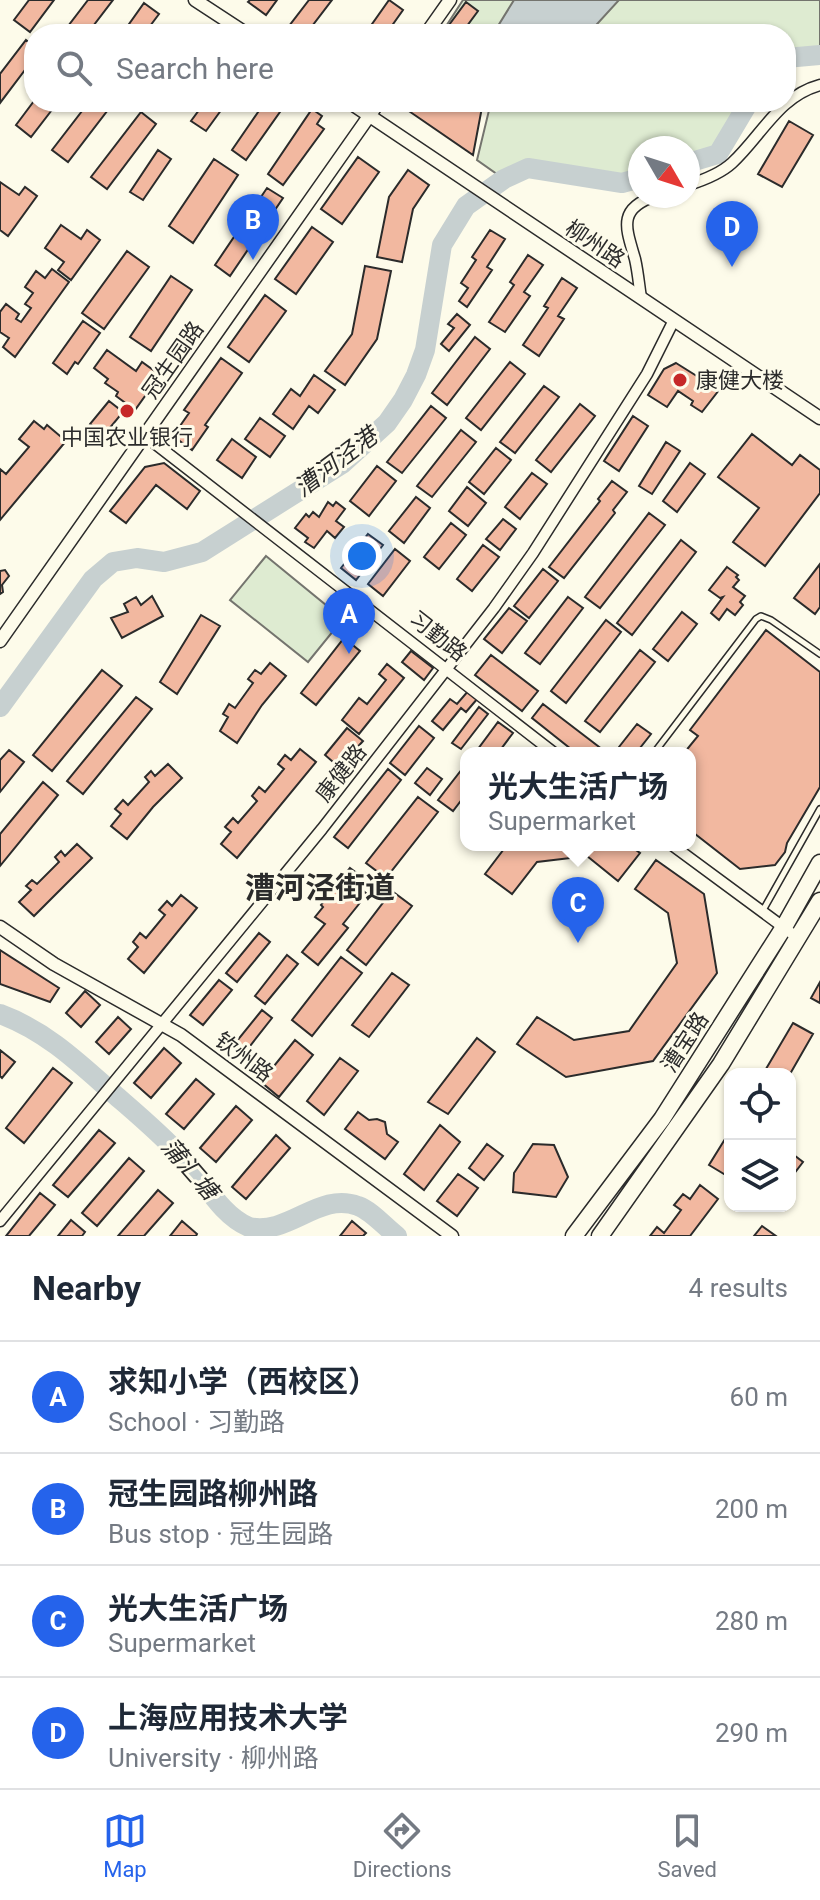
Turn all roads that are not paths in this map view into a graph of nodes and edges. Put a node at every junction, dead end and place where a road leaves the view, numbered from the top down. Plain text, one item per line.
1 (195, 0) edge
2 (450, 0) edge
3 (232, 24) edge
4 (433, 24) edge
5 (820, 85) edge
6 (796, 95) edge
7 (363, 112) edge
8 (372, 112) edge
9 (777, 112) edge
10 (369, 116) junction
11 (700, 180) edge
12 (633, 208) edge
13 (641, 298) junction
14 (674, 320) junction
15 (820, 418) edge
16 (144, 435) junction
17 (0, 641) edge
18 (820, 654) edge
19 (448, 669) junction
20 (546, 747) edge
21 (659, 747) edge
22 (820, 809) edge
23 (680, 851) edge
24 (820, 863) edge
25 (820, 901) edge
26 (762, 912) junction
27 (0, 927) edge
28 (784, 927) junction
29 (798, 938) junction
30 (163, 1024) junction
31 (0, 1221) edge
32 (452, 1236) edge
33 (574, 1236) edge
34 (600, 1236) edge

1 - 3 street
2 - 4 street
5 - 6 street
7 - 10 street, 柳州路
8 - 10 street, 冠生园路
9 - 11 street
10 - 13 street, 柳州路
10 - 16 street, 冠生园路
12 - 13 street
13 - 14 street, 柳州路
14 - 15 street, 柳州路
14 - 19 street, 康健路
16 - 17 street, 冠生园路
16 - 19 street, 习勤路
18 - 21 lane
19 - 20 street, 习勤路
19 - 30 street, 康健路
22 - 26 lane
23 - 26 street
24 - 28 main road, 漕宝路
25 - 29 main road, 漕宝路
26 - 28 street
27 - 30 street, 钦州路
28 - 29 street
28 - 33 main road, 漕宝路
29 - 34 main road, 漕宝路
30 - 31 street, 康健路
30 - 32 street, 钦州路

